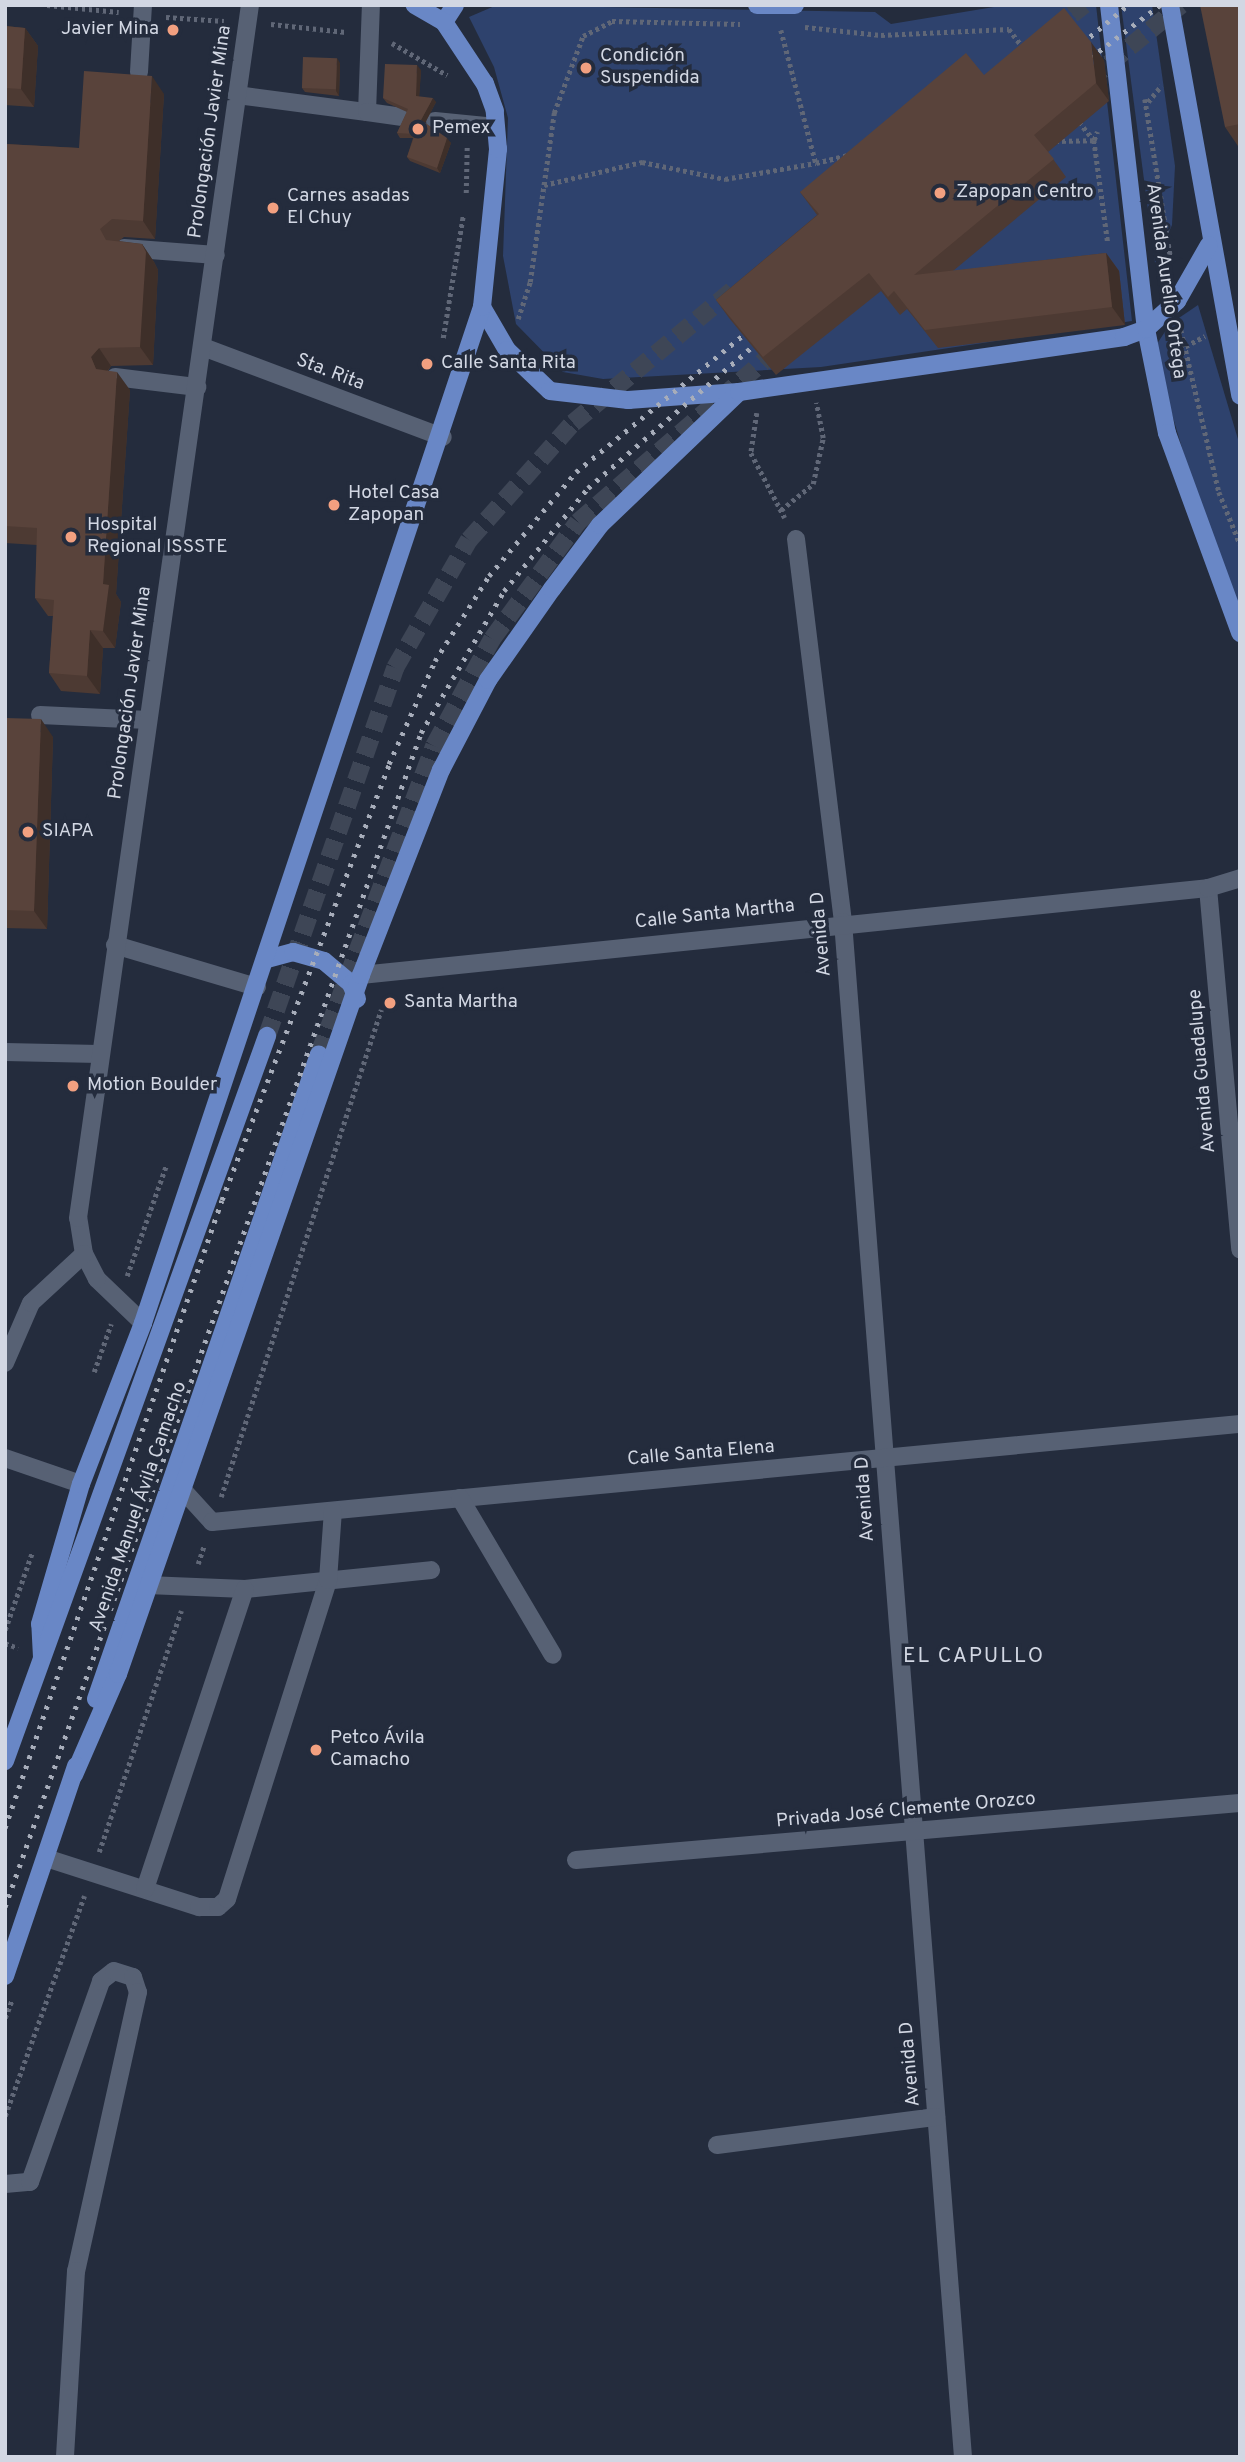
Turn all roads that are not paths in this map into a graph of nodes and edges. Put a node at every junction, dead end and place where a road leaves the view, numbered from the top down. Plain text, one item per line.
1 (144, 5) edge
2 (250, 5) edge
3 (371, 5) edge
4 (415, 5) edge
5 (455, 5) edge
6 (757, 5) edge
7 (795, 5) edge
8 (1109, 5) edge
9 (1170, 5) edge
10 (444, 23) junction
11 (139, 72) edge
12 (237, 95) junction
13 (367, 112) junction
14 (401, 117) edge
15 (435, 121) dead end
16 (496, 127) junction
17 (1209, 244) junction
18 (124, 248) edge
19 (216, 255) junction
20 (482, 307) junction
21 (1146, 330) junction
22 (203, 347) junction
23 (115, 377) edge
24 (197, 387) junction
25 (739, 392) junction
26 (1240, 396) edge
27 (443, 437) junction
28 (796, 539) road end
29 (1240, 633) edge
30 (40, 715) dead end
31 (148, 720) junction
32 (1240, 878) edge
33 (1208, 888) junction
34 (843, 922) junction
35 (115, 945) junction
36 (267, 959) junction
37 (361, 975) junction
38 (257, 986) junction
39 (357, 999) junction
40 (267, 1036) tunnel mouth
41 (5, 1052) edge
42 (99, 1054) junction
43 (318, 1054) tunnel mouth
44 (1240, 1250) edge
45 (84, 1254) junction
46 (143, 1323) junction
47 (5, 1363) edge
48 (1240, 1424) edge
49 (884, 1457) junction
50 (5, 1458) edge
51 (81, 1485) junction
52 (181, 1488) junction
53 (460, 1498) junction
54 (333, 1511) junction
55 (430, 1570) dead end
56 (328, 1580) junction
57 (147, 1585) junction
58 (245, 1589) junction
59 (554, 1655) dead end
60 (41, 1657) junction
61 (5, 1761) edge
62 (74, 1775) junction
63 (1240, 1803) edge
64 (913, 1831) junction
65 (46, 1858) junction
66 (576, 1860) dead end
67 (145, 1889) junction
68 (5, 1976) edge
69 (936, 2117) junction
70 (717, 2145) dead end
71 (5, 2184) edge
72 (65, 2457) edge
73 (963, 2457) edge

1 - 11 street
2 - 12 street, Prolongación Javier Mina
3 - 13 street
4 - 10 main road
5 - 10 main road
6 - 7 main road
8 - 21 main road, Avenida Aurelio Ortega
9 - 17 main road
10 - 16 main road
12 - 13 street
12 - 19 street, Prolongación Javier Mina
13 - 14 street
15 - 16 street
16 - 20 main road
17 - 21 main road
17 - 26 main road
18 - 19 street
19 - 22 street, Prolongación Javier Mina
20 - 25 main road
20 - 27 main road
21 - 25 main road
21 - 29 main road, Avenida Aurelio Ortega
22 - 24 street, Prolongación Javier Mina
22 - 27 street, Sta. Rita
23 - 24 street
24 - 31 street, Prolongación Javier Mina
25 - 37 main road
27 - 36 main road
28 - 34 street, Avenida D
30 - 31 street
31 - 35 street, Prolongación Javier Mina
32 - 33 street, Calle Santa Martha
33 - 34 street, Calle Santa Martha
33 - 44 street, Avenida Guadalupe
34 - 37 street, Calle Santa Martha
34 - 49 street, Avenida D
35 - 38 street
35 - 42 street, Prolongación Javier Mina
36 - 38 main road
36 - 39 main road
37 - 39 main road
38 - 46 main road
39 - 52 main road
40 - 60 main road, Avenida Manuel Ávila Camacho
41 - 42 street
42 - 45 street, Prolongación Javier Mina
43 - 62 main road, Avenida Manuel Ávila Camacho
45 - 46 street, Prolongación Javier Mina
45 - 47 street
46 - 51 main road
48 - 49 street, Calle Santa Elena
49 - 53 street, Calle Santa Elena
49 - 64 street, Avenida D
50 - 51 street
51 - 60 main road
52 - 54 street, Calle Santa Elena
52 - 57 main road
53 - 54 street, Calle Santa Elena
53 - 59 street
54 - 56 street
55 - 56 street
56 - 58 street
56 - 67 street
57 - 58 street
57 - 62 main road
58 - 67 street
60 - 61 main road, Avenida Manuel Ávila Camacho
62 - 65 main road, Avenida Manuel Ávila Camacho
63 - 64 street, Privada José Clemente Orozco
64 - 66 street, Privada José Clemente Orozco
64 - 69 street, Avenida D
65 - 67 street
65 - 68 main road, Avenida Manuel Ávila Camacho
69 - 70 street
69 - 73 street, Avenida D
71 - 72 street

